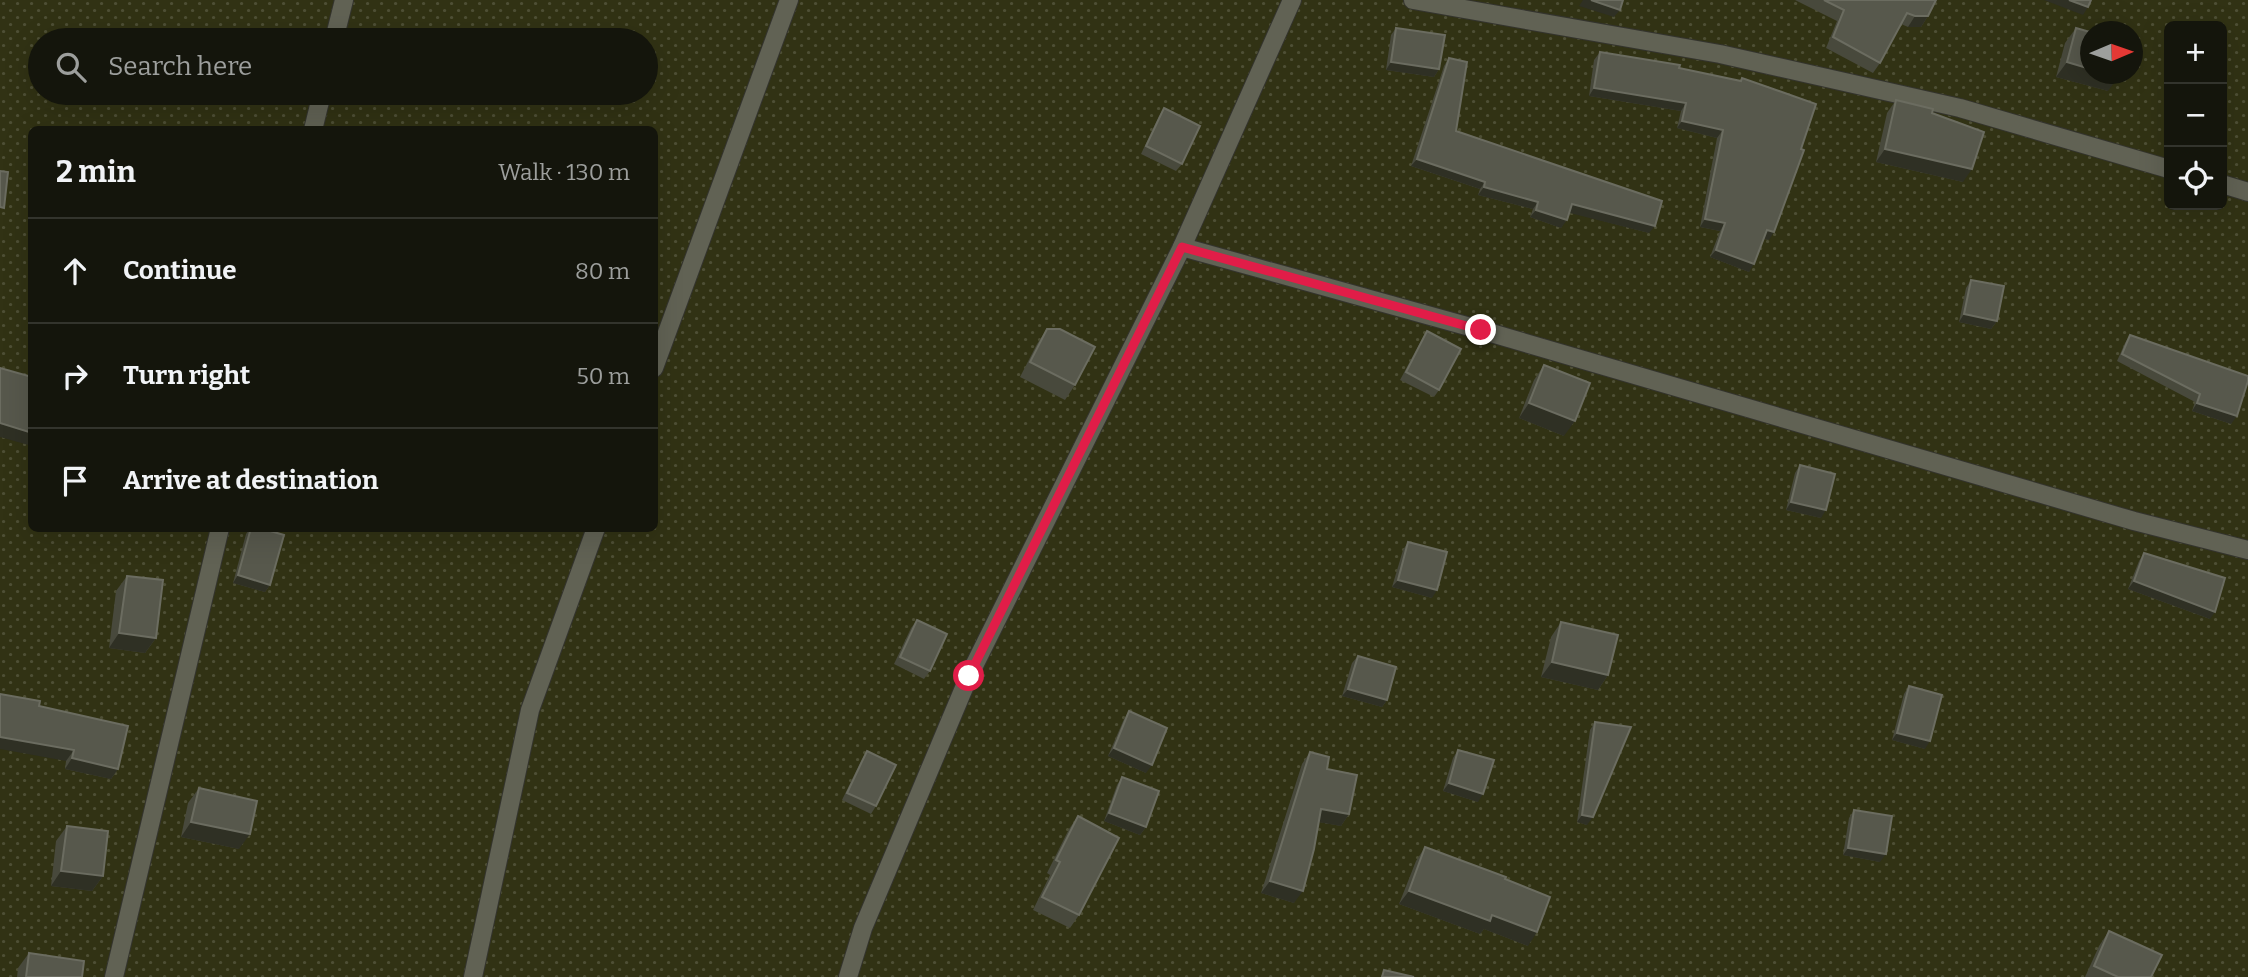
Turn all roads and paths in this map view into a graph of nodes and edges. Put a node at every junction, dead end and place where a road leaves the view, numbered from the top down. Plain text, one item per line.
1 (344, 0) edge
2 (789, 0) edge
3 (1292, 0) edge
4 (1413, 0) edge
5 (337, 28) edge
6 (319, 105) edge
7 (314, 126) edge
8 (2164, 168) edge
9 (2227, 186) edge
10 (2248, 192) edge
11 (1182, 247) junction
12 (658, 357) edge
13 (219, 532) edge
14 (595, 532) edge
15 (2248, 550) edge
16 (114, 977) edge
17 (472, 977) edge
18 (848, 977) edge

1 - 5 lane
2 - 12 lane
3 - 11 lane
4 - 8 lane
6 - 7 lane
9 - 10 lane
11 - 15 lane
11 - 18 lane
13 - 16 lane
14 - 17 lane

